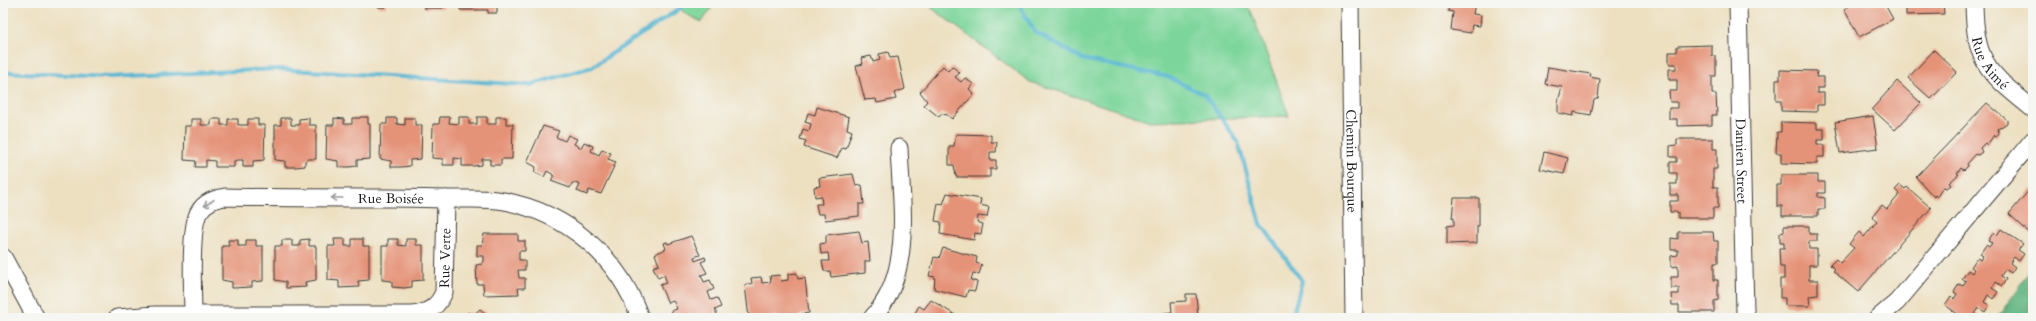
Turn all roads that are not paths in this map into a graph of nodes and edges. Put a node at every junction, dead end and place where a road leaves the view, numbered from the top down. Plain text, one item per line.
1 (1350, 3) edge
2 (1738, 3) edge
3 (1974, 3) edge
4 (2033, 109) edge
5 (2033, 140) edge
6 (899, 148) dead end
7 (446, 199) junction
8 (3, 257) edge
9 (193, 315) junction
10 (36, 318) edge
11 (117, 318) edge
12 (640, 318) edge
13 (872, 318) edge
14 (1354, 318) edge
15 (1746, 318) edge
16 (1878, 318) edge

1 - 14 street, Chemin Bourque
2 - 15 street, Damien Street
3 - 4 street, Rue Aimé
5 - 16 street
6 - 13 street
7 - 9 street, Rue Verte
7 -> 9 street, Rue Boisée
7 - 12 street, Rue Boisée
8 - 10 street
9 - 11 street, Rue Verte

